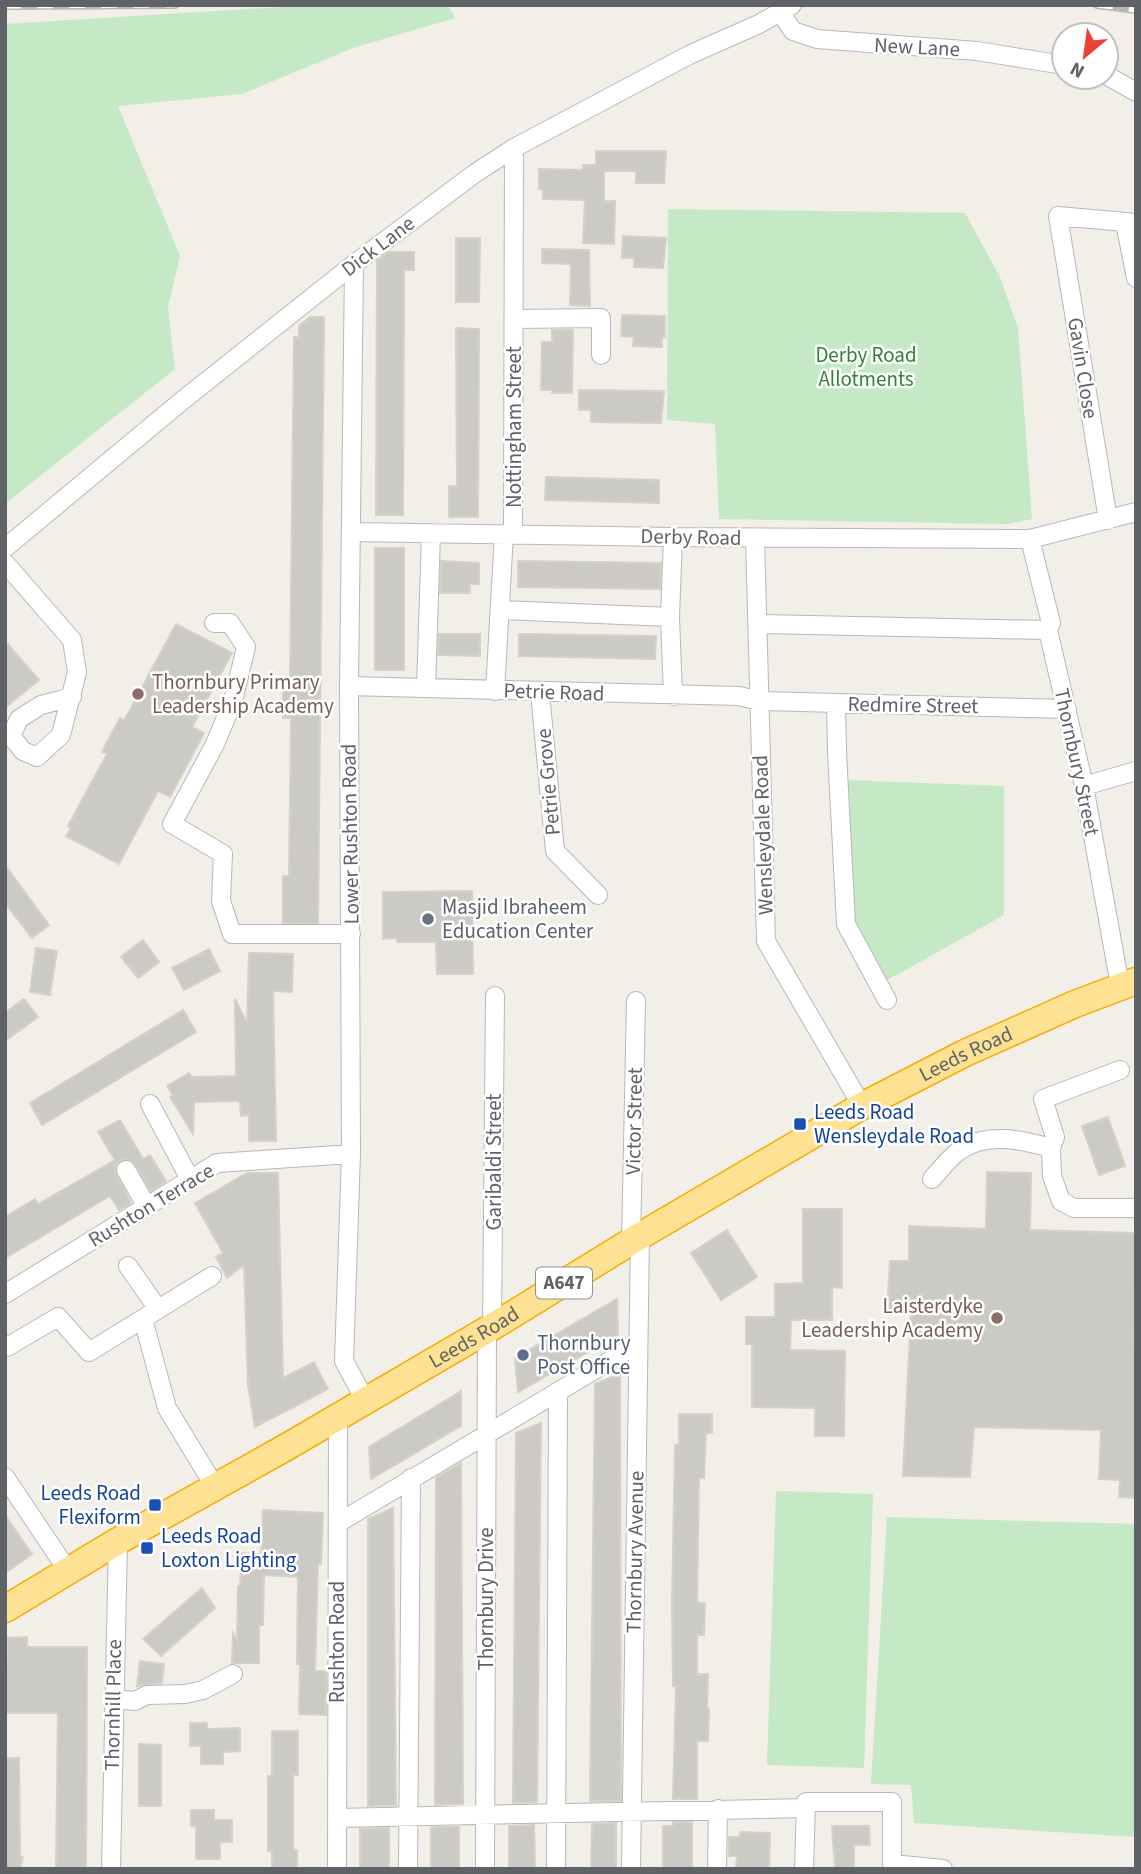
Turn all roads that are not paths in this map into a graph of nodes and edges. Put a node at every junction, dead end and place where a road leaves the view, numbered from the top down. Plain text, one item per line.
1 (786, 9) edge
2 (1050, 63) edge
3 (1120, 83) edge
4 (1136, 92) edge
5 (514, 148) junction
6 (1131, 223) edge
7 (354, 264) junction
8 (1136, 278) edge
9 (514, 318) junction
10 (601, 355) dead end
11 (1136, 512) edge
12 (1108, 520) junction
13 (352, 532) junction
14 (430, 533) junction
15 (508, 534) junction
16 (673, 537) junction
17 (755, 538) junction
18 (1030, 539) junction
19 (5, 548) edge
20 (5, 563) edge
21 (500, 610) junction
22 (670, 617) junction
23 (214, 623) dead end
24 (757, 624) junction
25 (1048, 630) junction
26 (349, 686) junction
27 (426, 688) junction
28 (495, 691) junction
29 (540, 693) junction
30 (673, 696) junction
31 (72, 697) dead end
32 (759, 701) junction
33 (836, 703) junction
34 (1067, 709) junction
35 (1136, 771) edge
36 (1084, 786) junction
37 (598, 895) dead end
38 (351, 934) junction
39 (1128, 983) edge
40 (495, 996) dead end
41 (887, 1000) dead end
42 (636, 1001) dead end
43 (1120, 1070) dead end
44 (149, 1104) dead end
45 (862, 1106) junction
46 (1051, 1148) junction
47 (351, 1154) junction
48 (126, 1170) dead end
49 (932, 1179) dead end
50 (191, 1181) junction
51 (147, 1207) junction
52 (1136, 1208) edge
53 (635, 1239) junction
54 (128, 1266) dead end
55 (212, 1276) dead end
56 (5, 1294) edge
57 (151, 1314) junction
58 (490, 1328) junction
59 (638, 1344) junction
60 (7, 1347) edge
61 (558, 1391) junction
62 (365, 1400) junction
63 (338, 1416) junction
64 (486, 1432) junction
65 (5, 1477) edge
66 (411, 1478) junction
67 (215, 1487) junction
68 (338, 1523) junction
69 (118, 1541) junction
70 (68, 1571) junction
71 (5, 1609) edge
72 (233, 1674) dead end
73 (113, 1699) junction
74 (806, 1805) junction
75 (718, 1809) junction
76 (632, 1811) junction
77 (556, 1813) junction
78 (486, 1815) junction
79 (409, 1816) junction
80 (337, 1818) junction
81 (111, 1869) edge
82 (337, 1869) edge
83 (408, 1869) edge
84 (485, 1869) edge
85 (556, 1869) edge
86 (631, 1869) edge
87 (717, 1869) edge
88 (804, 1869) edge
89 (943, 1869) edge

1 - 2 street, New Lane
1 - 5 street, Dick Lane
3 - 4 street
5 - 7 street, Dick Lane
5 - 9 street, Nottingham Street
6 - 8 street
6 - 12 street, Gavin Close
7 - 13 street, Lower Rushton Road
7 - 19 street, Dick Lane
9 - 10 street, Nottingham Street
9 - 15 street, Nottingham Street
11 - 12 street, Derby Road
12 - 18 street, Derby Road
13 - 14 street, Derby Road
13 - 26 street, Lower Rushton Road
14 - 15 street, Derby Road
14 - 27 street
15 - 16 street, Derby Road
15 - 21 street
16 - 17 street, Derby Road
16 - 22 street
17 - 18 street, Derby Road
17 - 24 street, Wensleydale Road
18 - 25 street, Thornbury Street
20 - 31 street
21 - 22 street
21 - 28 street
22 - 30 street
23 - 38 street
24 - 25 street
24 - 32 street, Wensleydale Road
25 - 34 street, Thornbury Street
26 - 27 street, Petrie Road
26 - 38 street, Lower Rushton Road
27 - 28 street, Petrie Road
28 - 29 street, Petrie Road
29 - 30 street, Petrie Road
29 - 37 street, Petrie Grove
30 - 32 street, Petrie Road
32 - 33 street, Redmire Street
32 - 45 street, Wensleydale Road
33 - 34 street, Redmire Street
33 - 41 street
34 - 36 street, Thornbury Street
35 - 36 street
36 - 39 street, Thornbury Street
38 - 47 street, Lower Rushton Road
39 - 45 highway, Leeds Road / A647
40 - 58 street, Garibaldi Street
42 - 53 street, Victor Street
43 - 46 street
44 - 50 street
45 - 53 highway, Leeds Road / A647
46 - 49 street
46 - 52 street
47 - 50 street, Rushton Terrace
47 - 62 street, Lower Rushton Road
48 - 51 street
50 - 51 street, Rushton Terrace
51 - 56 street, Rushton Terrace
53 - 58 highway, Leeds Road / A647
53 - 59 street, Thornbury Avenue
54 - 57 street
55 - 57 street
57 - 60 street
57 - 67 street
58 - 62 highway, Leeds Road / A647
58 - 64 street, Thornbury Drive
59 - 61 street
59 - 76 street, Thornbury Avenue
61 - 64 street
61 - 77 street
62 - 63 highway, Leeds Road / A647
63 - 67 highway, Leeds Road / A647
63 - 68 street, Rushton Road
64 - 66 street
64 - 78 street, Thornbury Drive
65 - 70 street
66 - 68 street
66 - 79 street
67 - 69 highway, Leeds Road / A647
68 - 80 street, Rushton Road
69 - 70 highway, Leeds Road / A647
69 - 73 street, Thornhill Place
70 - 71 highway, Leeds Road / A647
72 - 73 street
73 - 81 street, Thornhill Place
74 - 75 street
74 - 88 street
74 - 89 street
75 - 76 street
75 - 87 street
76 - 77 street
76 - 86 street, Thornbury Avenue
77 - 78 street
77 - 85 street
78 - 79 street
78 - 84 street, Thornbury Drive
79 - 80 street
79 - 83 street
80 - 82 street, Rushton Road

